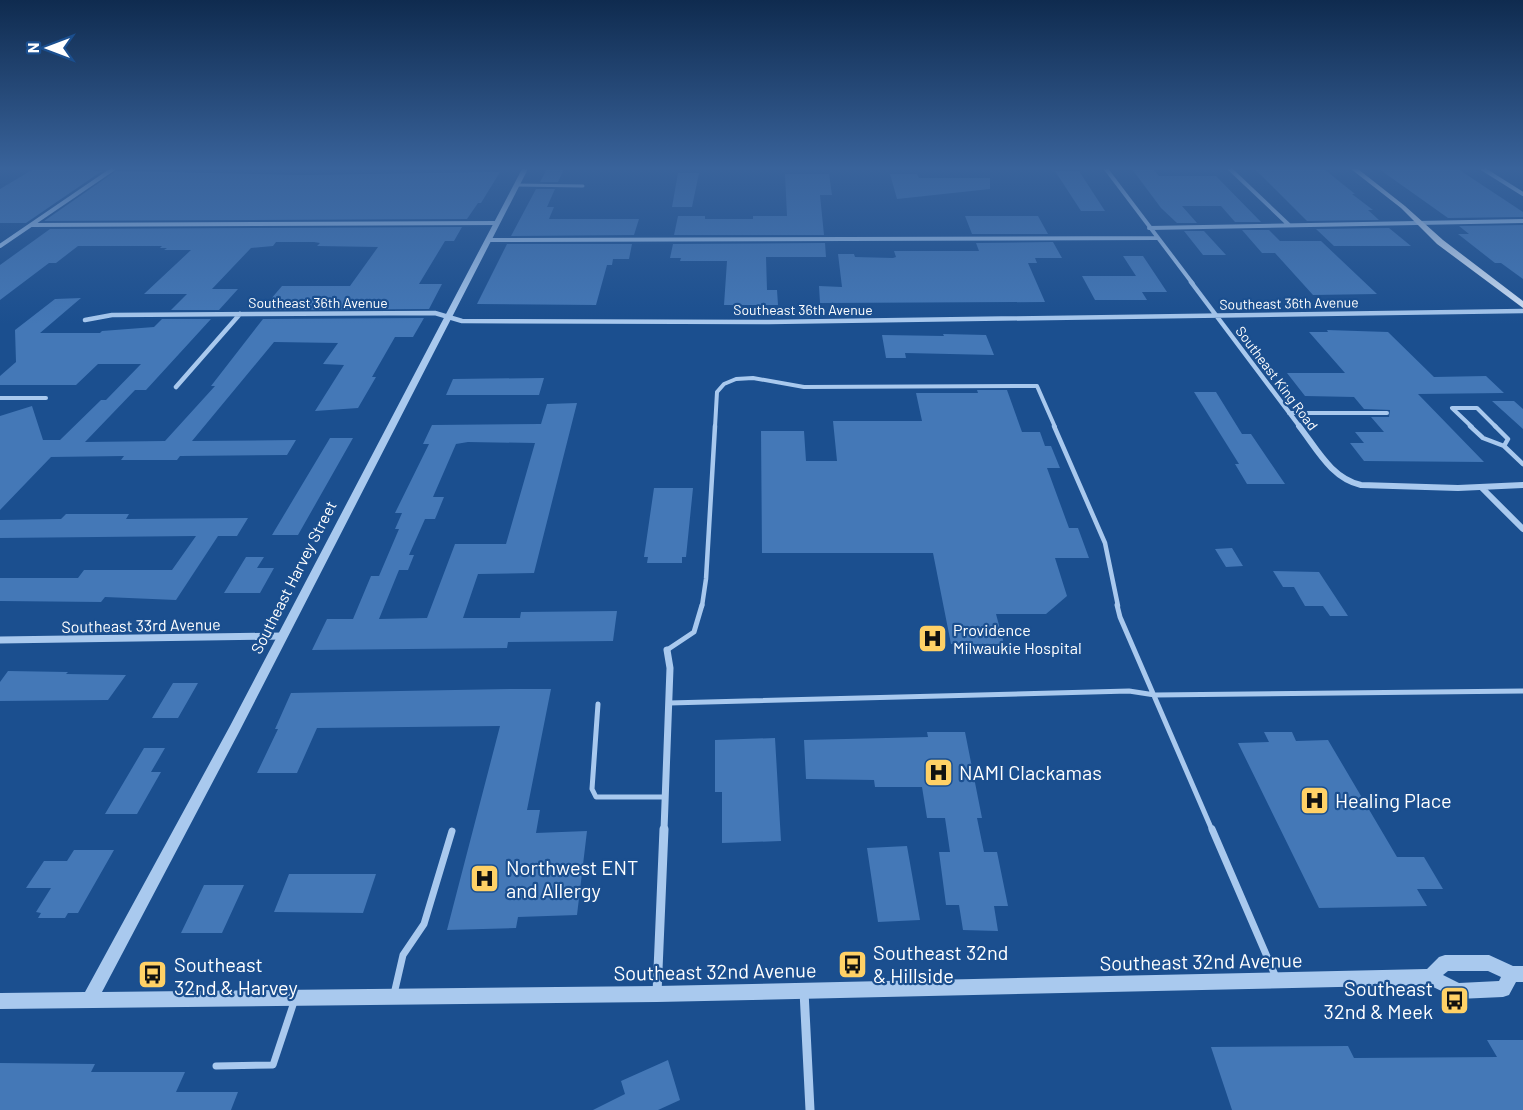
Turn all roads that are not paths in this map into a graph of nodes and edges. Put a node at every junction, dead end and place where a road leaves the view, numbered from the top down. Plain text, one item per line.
1 (37, 221) edge
2 (1144, 221) edge
3 (1285, 221) edge
4 (1417, 221) edge
5 (1523, 221) edge
6 (497, 223) joint
7 (1419, 223) junction
8 (31, 225) junction
9 (1289, 225) junction
10 (1149, 228) junction
11 (1157, 238) junction
12 (488, 240) junction
13 (0, 246) edge
14 (1523, 304) edge
15 (1523, 311) edge
16 (240, 314) junction
17 (1216, 316) junction
18 (448, 317) junction
19 (85, 320) dead end
20 (176, 387) dead end
21 (0, 398) edge
22 (46, 398) dead end
23 (1289, 413) junction
24 (1387, 413) dead end
25 (1504, 446) junction
26 (1523, 464) edge
27 (1523, 485) edge
28 (1482, 488) junction
29 (1523, 529) edge
30 (282, 636) junction
31 (0, 640) edge
32 (667, 650) joint
33 (1523, 691) edge
34 (1155, 695) junction
35 (669, 703) junction
36 (598, 704) dead end
37 (665, 796) junction
38 (452, 831) dead end
39 (1517, 974) edge
40 (1430, 977) junction
41 (1277, 981) junction
42 (804, 991) junction
43 (657, 994) junction
44 (295, 997) junction
45 (393, 997) junction
46 (0, 1000) edge
47 (90, 1000) junction
48 (216, 1066) dead end
49 (810, 1110) edge

1 - 8 street
2 - 10 street, Southeast King Road
3 - 9 street
4 - 7 main road
5 - 7 street
6 - 8 street
6 - 12 street, Southeast Harvey Street
7 - 9 street
7 - 14 main road
8 - 13 street
9 - 10 street
10 - 11 street, Southeast King Road
11 - 12 street
11 - 17 street, Southeast King Road
12 - 18 street, Southeast Harvey Street
15 - 17 street, Southeast 36th Avenue
16 - 18 street, Southeast 36th Avenue
16 - 19 street, Southeast 36th Avenue
16 - 20 street
17 - 18 street, Southeast 36th Avenue
17 - 23 street, Southeast King Road
18 - 30 street, Southeast Harvey Street
21 - 22 lane
23 - 24 lane
23 - 28 street, Southeast King Road
25 - 25 lane
25 - 26 lane
27 - 28 street
28 - 29 street
30 - 31 street, Southeast 33rd Avenue
30 - 47 street, Southeast Harvey Street
32 - 34 lane
32 - 35 street
33 - 34 lane
34 - 35 lane
34 - 41 lane
35 - 37 street
36 - 37 lane
37 - 43 street
38 - 45 lane
39 - 40 street, Southeast 32nd Avenue
39 - 40 street, Southeast 32nd Avenue
40 - 41 street, Southeast 32nd Avenue
41 - 42 street, Southeast 32nd Avenue
42 - 43 street, Southeast 32nd Avenue
42 - 49 street
43 - 45 street, Southeast 32nd Avenue
44 - 45 street, Southeast 32nd Avenue
44 - 47 street, Southeast 32nd Avenue
44 - 48 lane
46 - 47 street, Southeast 32nd Avenue

